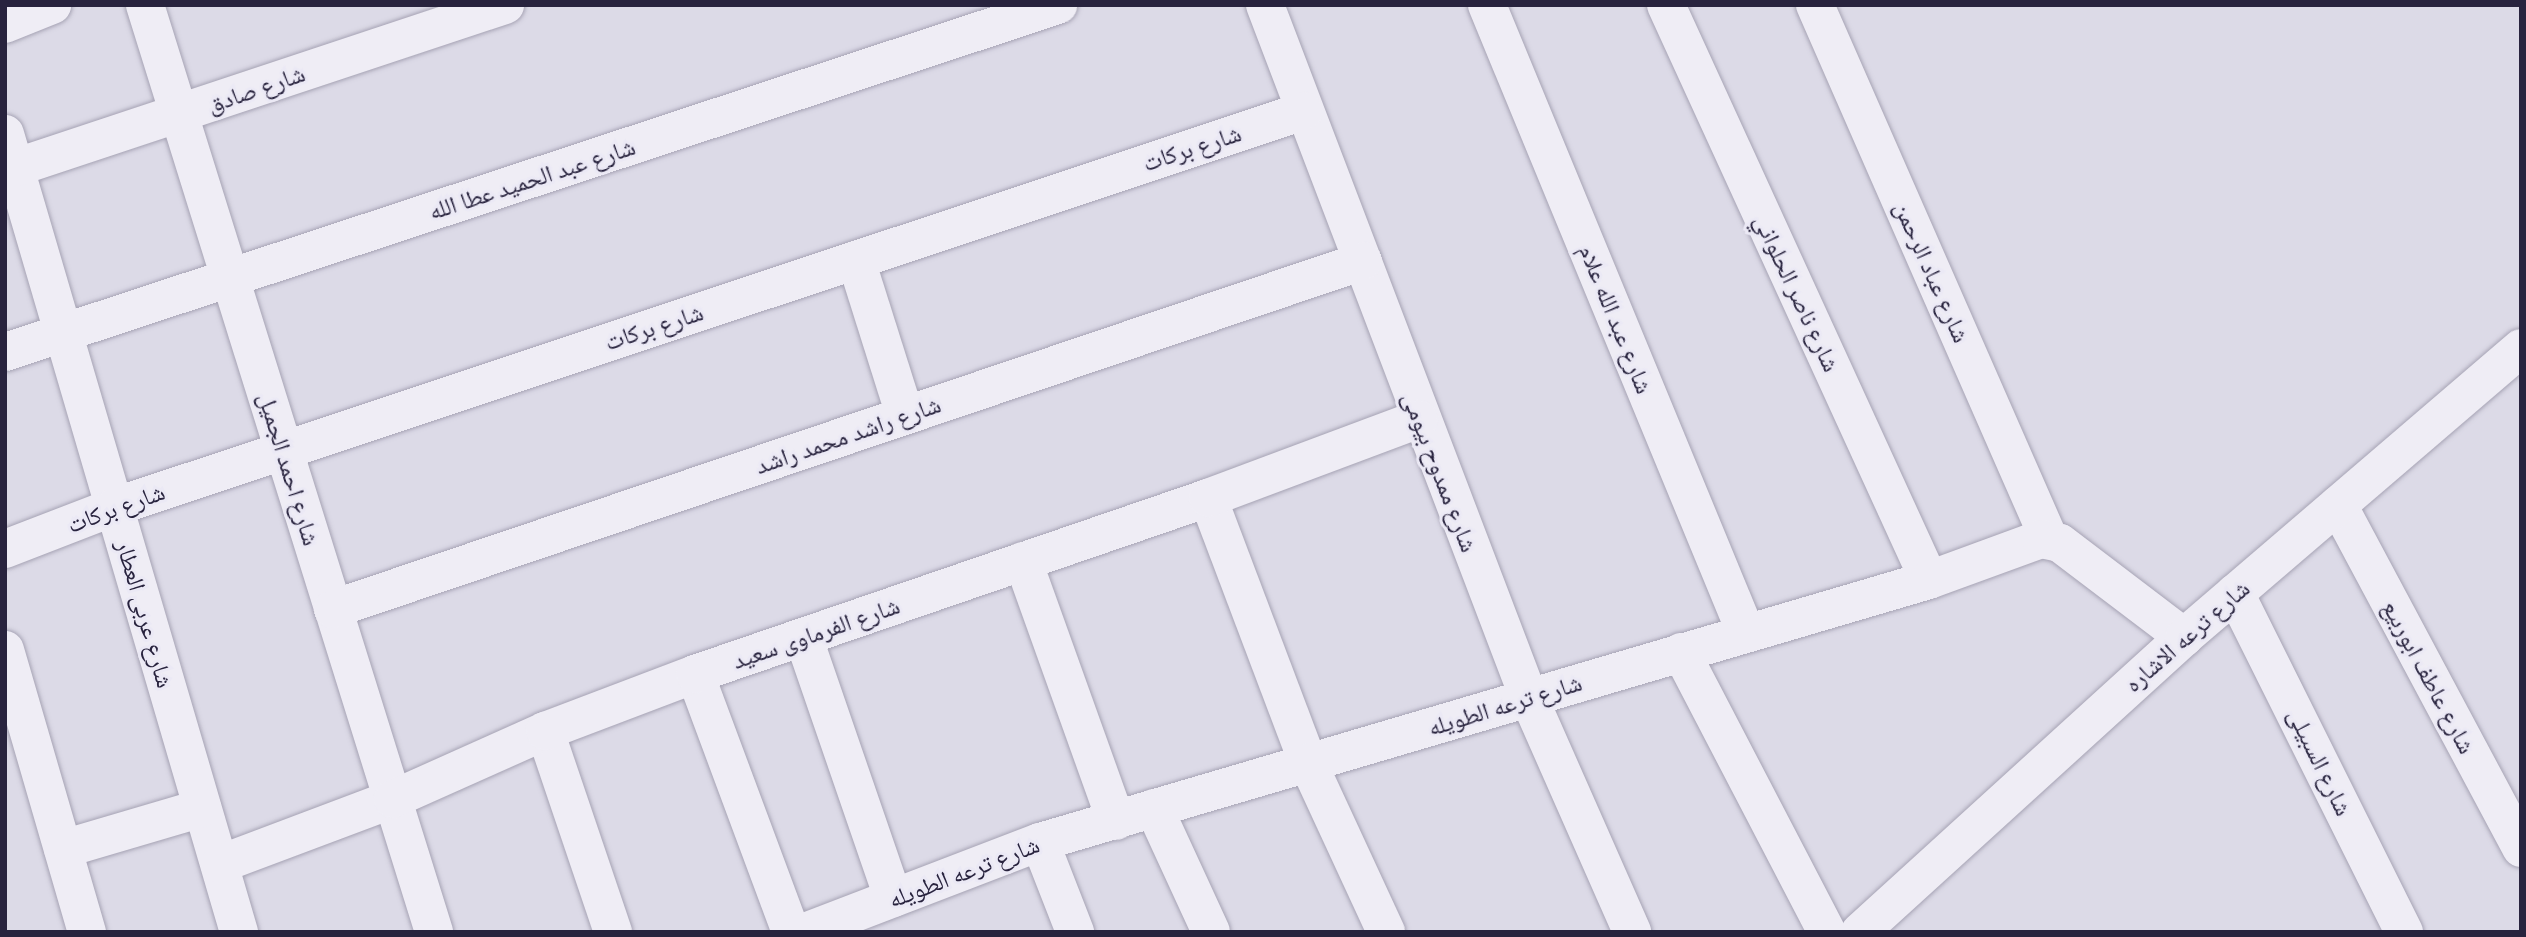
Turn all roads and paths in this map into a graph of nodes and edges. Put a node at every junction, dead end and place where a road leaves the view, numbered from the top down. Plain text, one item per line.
1 (52, 5) edge
2 (145, 5) edge
3 (505, 5) edge
4 (1058, 5) edge
5 (1265, 5) edge
6 (1487, 5) edge
7 (1665, 5) edge
8 (1815, 5) edge
9 (5, 24) edge
10 (1304, 111) junction
11 (179, 115) junction
12 (9, 158) edge
13 (856, 260) junction
14 (1363, 261) junction
15 (230, 279) junction
16 (63, 332) junction
17 (2521, 348) edge
18 (5, 352) edge
19 (905, 415) junction
20 (1419, 419) junction
21 (284, 451) junction
22 (1208, 498) junction
23 (2338, 505) junction
24 (114, 507) junction
25 (2049, 539) junction
26 (5, 548) edge
27 (1023, 561) junction
28 (1928, 580) junction
29 (2235, 593) junction
30 (333, 609) junction
31 (1746, 633) junction
32 (2184, 637) junction
33 (804, 639) junction
34 (5, 650) edge
35 (1681, 652) junction
36 (695, 674) junction
37 (1528, 698) junction
38 (545, 731) junction
39 (1308, 763) junction
40 (393, 799) junction
41 (202, 808) junction
42 (1154, 808) junction
43 (1116, 821) junction
44 (1040, 842) junction
45 (2521, 848) edge
46 (63, 849) junction
47 (220, 864) junction
48 (893, 898) junction
49 (855, 923) edge
50 (87, 932) edge
51 (239, 932) edge
52 (434, 932) edge
53 (613, 932) edge
54 (791, 932) edge
55 (805, 932) edge
56 (1075, 932) edge
57 (1211, 932) edge
58 (1386, 932) edge
59 (1632, 932) edge
60 (1827, 932) edge
61 (1860, 932) edge
62 (2404, 932) edge

1 - 9 street
2 - 11 street, شارع احمد الجميل
3 - 11 street, شارع صادق
4 - 15 street, شارع عبد الحميد عطا الله
5 - 10 street, شارع ممدوح بيومى
6 - 31 street, شارع عبد الله علام
7 - 28 street, شارع ناصر الحلواني
8 - 25 street, شارع عباد الرحمن
10 - 13 street, شارع بركات
10 - 14 street, شارع ممدوح بيومى
11 - 12 street, شارع صادق
11 - 15 street, شارع احمد الجميل
12 - 16 street, شارع عربى العطار
13 - 19 street
13 - 21 street, شارع بركات
14 - 19 street, شارع راشد محمد راشد
14 - 20 street, شارع ممدوح بيومى
15 - 16 street, شارع عبد الحميد عطا الله
15 - 21 street, شارع احمد الجميل
16 - 18 street, شارع عبد الحميد عطا الله
16 - 24 street, شارع عربى العطار
17 - 23 street, شارع ترعه الاشاره
19 - 30 street, شارع راشد محمد راشد
20 - 22 street, شارع الفرماوى سعيد
20 - 37 street, شارع ممدوح بيومى
21 - 24 street, شارع بركات
21 - 30 street, شارع احمد الجميل
22 - 27 street, شارع الفرماوى سعيد
22 - 39 street
23 - 29 street, شارع ترعه الاشاره
23 - 45 street, شارع عاطف ابوربيع
24 - 26 street, شارع بركات
24 - 41 street, شارع عربى العطار
25 - 28 street, شارع ترعه الطويله
25 - 32 street
27 - 33 street, شارع الفرماوى سعيد
27 - 43 street
28 - 31 street, شارع ترعه الطويله
29 - 32 street, شارع ترعه الاشاره
29 - 62 street, شارع السبيلى
30 - 40 street, شارع احمد الجميل
31 - 35 street, شارع ترعه الطويله
32 - 61 street, شارع ترعه الاشاره
33 - 36 street, شارع الفرماوى سعيد
33 - 48 street
34 - 46 street
35 - 37 street, شارع ترعه الطويله
35 - 60 street
36 - 38 street, شارع الفرماوى سعيد
36 - 54 street
37 - 39 street, شارع ترعه الطويله
37 - 59 street, شارع ممدوح بيومى
38 - 40 street, شارع الفرماوى سعيد
38 - 53 street
39 - 42 street, شارع ترعه الطويله
39 - 58 street
40 - 47 street, شارع الفرماوى سعيد
40 - 52 street, شارع احمد الجميل
41 - 46 street
41 - 47 street, شارع عربى العطار
42 - 43 street, شارع ترعه الطويله
42 - 57 street
43 - 44 street, شارع ترعه الطويله
44 - 48 street, شارع ترعه الطويله
44 - 56 street
46 - 50 street
47 - 51 street, شارع عربى العطار
48 - 49 street, شارع ترعه الطويله
49 - 55 street, شارع ترعه الطويله

